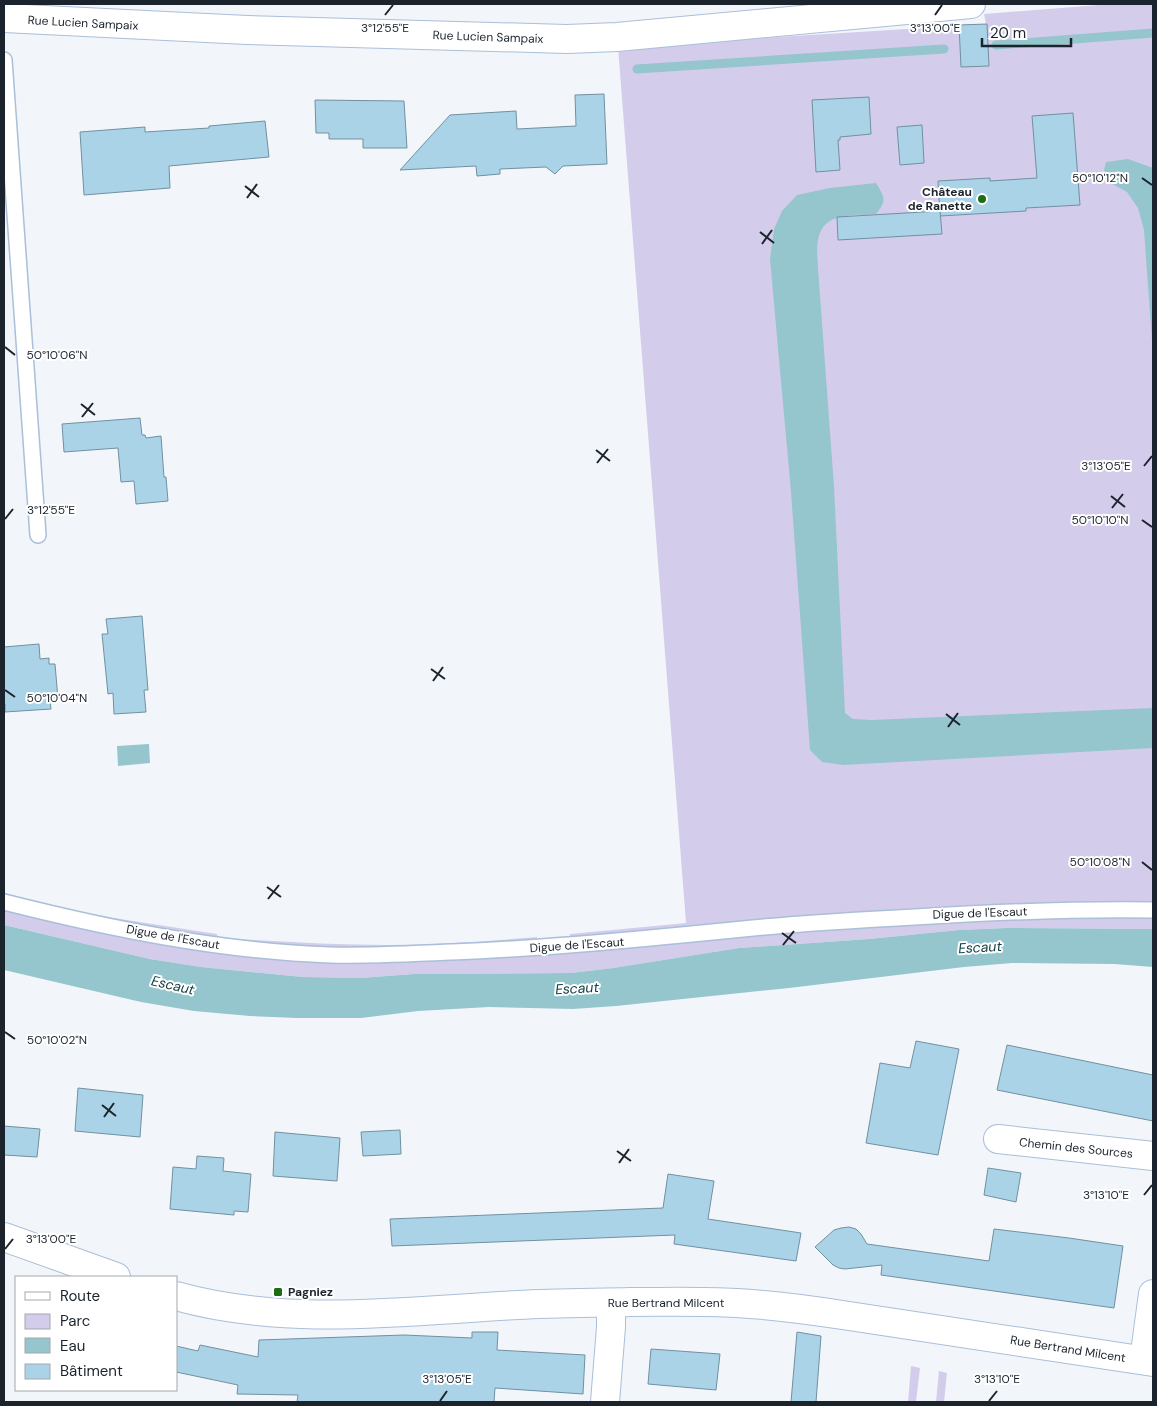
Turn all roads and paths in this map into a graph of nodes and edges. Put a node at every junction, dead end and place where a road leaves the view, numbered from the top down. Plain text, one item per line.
1 (971, 4) edge
2 (4, 18) edge
3 (4, 60) edge
4 (38, 535) dead end
5 (4, 902) edge
6 (1153, 910) edge
7 (998, 1139) dead end
8 (1153, 1156) edge
9 (4, 1238) edge
10 (113, 1276) edge
11 (1153, 1294) edge
12 (178, 1297) edge
13 (611, 1303) junction
14 (1148, 1361) edge
15 (605, 1402) edge

1 - 2 street, Rue Lucien Sampaix
3 - 4 lane
5 - 6 lane, Digue de l'Escaut
7 - 8 street, Chemin des Sources
9 - 10 street
11 - 14 street
12 - 13 street, Rue Bertrand Milcent
13 - 14 street, Rue Bertrand Milcent
13 - 15 street

